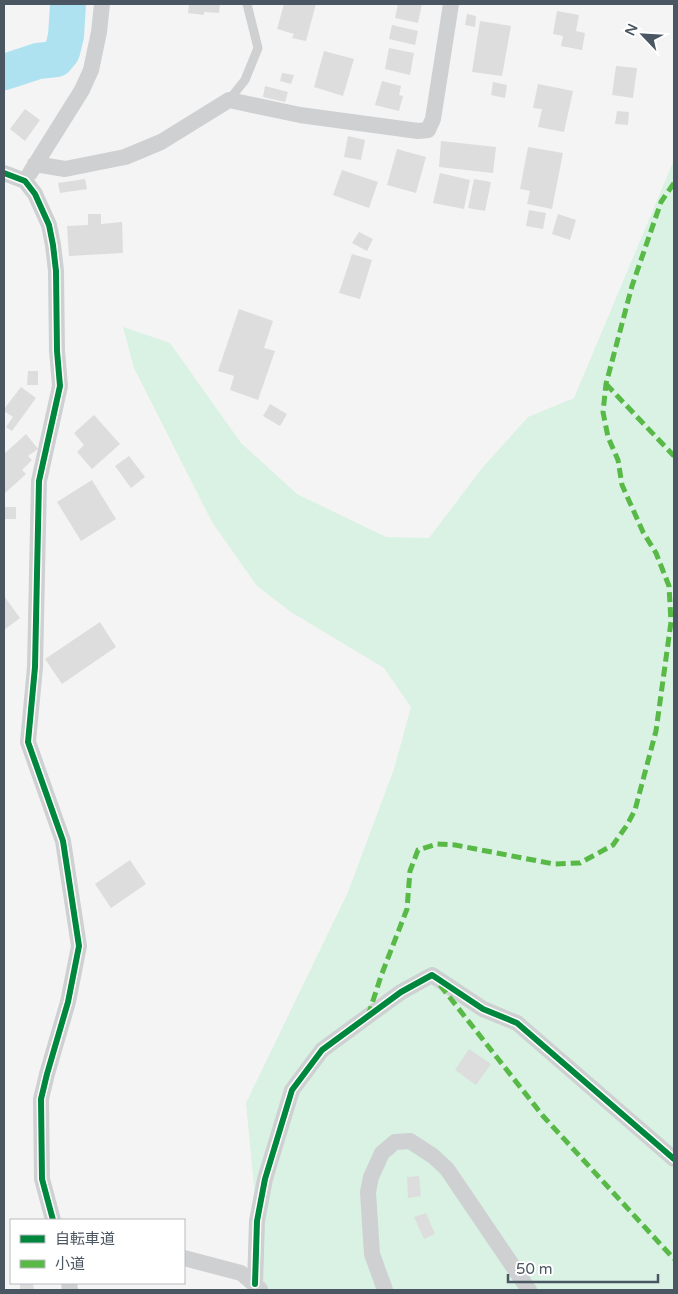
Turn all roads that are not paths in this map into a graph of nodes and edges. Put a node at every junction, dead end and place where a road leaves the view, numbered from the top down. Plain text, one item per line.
1 (102, 4) edge
2 (247, 4) edge
3 (451, 4) edge
4 (229, 100) junction
5 (35, 164) junction
6 (4, 173) edge
7 (24, 181) junction
8 (674, 1159) edge
9 (54, 1219) edge
10 (185, 1258) edge
11 (258, 1287) edge
12 (385, 1290) edge
13 (529, 1290) edge

1 - 5 street
2 - 4 lane
3 - 4 street
4 - 5 street
5 - 7 street
6 - 7 street
7 - 9 street
8 - 11 street
10 - 11 street
12 - 13 street

